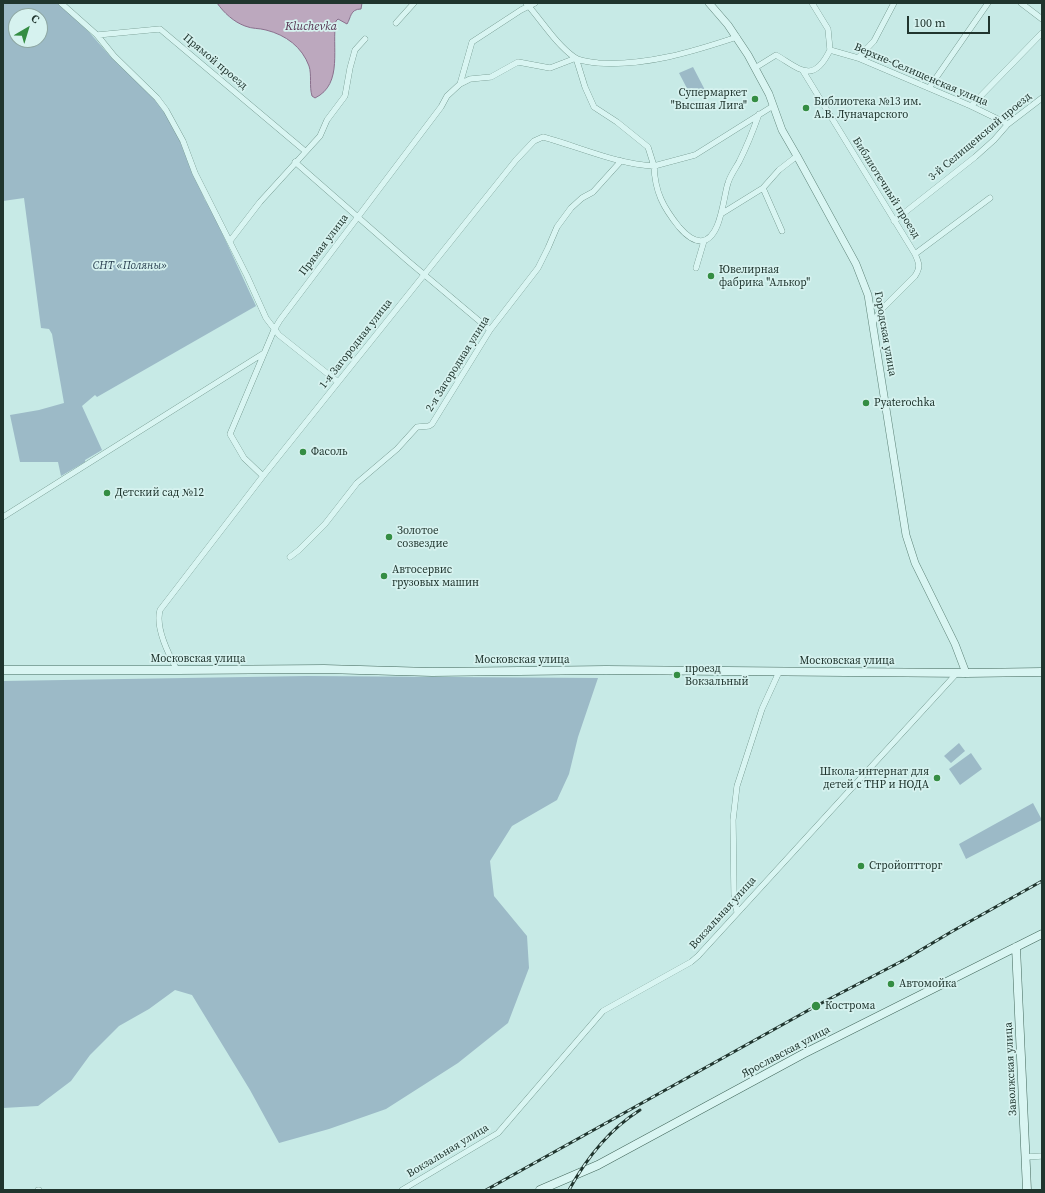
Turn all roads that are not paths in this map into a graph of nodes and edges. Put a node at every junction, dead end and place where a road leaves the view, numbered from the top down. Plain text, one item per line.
1 (62, 3) edge
2 (414, 3) edge
3 (535, 3) edge
4 (709, 3) edge
5 (894, 3) edge
6 (988, 3) edge
7 (1021, 3) edge
8 (814, 4) edge
9 (527, 5) edge
10 (1042, 19) edge
11 (396, 23) dead end
12 (1042, 33) edge
13 (97, 35) junction
14 (737, 37) junction
15 (366, 39) dead end
16 (830, 50) junction
17 (576, 58) junction
18 (858, 58) junction
19 (755, 68) junction
20 (803, 71) junction
21 (460, 84) junction
22 (929, 88) junction
23 (1042, 98) edge
24 (773, 106) junction
25 (971, 106) junction
26 (759, 114) junction
27 (1008, 124) junction
28 (305, 151) junction
29 (797, 156) junction
30 (621, 161) junction
31 (295, 162) junction
32 (654, 166) junction
33 (763, 188) junction
34 (990, 198) dead end
35 (721, 214) junction
36 (358, 217) junction
37 (894, 221) junction
38 (782, 231) dead end
39 (230, 241) junction
40 (704, 241) junction
41 (915, 254) junction
42 (696, 268) dead end
43 (423, 275) junction
44 (873, 322) junction
45 (274, 330) junction
46 (490, 330) junction
47 (264, 353) junction
48 (338, 382) junction
49 (263, 476) junction
50 (3, 517) edge
51 (290, 557) dead end
52 (3, 670) edge
53 (178, 670) junction
54 (779, 672) junction
55 (1042, 672) edge
56 (957, 673) junction
57 (966, 673) junction
58 (737, 912) junction
59 (1042, 934) edge
60 (1016, 947) junction
61 (1042, 1156) edge
62 (1026, 1157) junction
63 (402, 1190) edge
64 (540, 1190) edge
65 (1026, 1190) edge

1 - 13 street
2 - 11 street
3 - 9 street
4 - 14 street, Городская улица
5 - 18 street
6 - 22 street
7 - 10 street
8 - 16 street
9 - 17 street
9 - 21 street
12 - 25 street
13 - 28 street, Прямой проезд
13 - 39 street
14 - 17 street
14 - 19 street, Городская улица
15 - 28 street
16 - 18 street, Верхне-Селищенская улица
16 - 20 street
17 - 21 street
17 - 32 street
18 - 22 street, Верхне-Селищенская улица
19 - 20 street
19 - 24 street, Городская улица
20 - 37 street, Библиотечный проезд
21 - 36 street, Прямая улица
22 - 25 street, Верхне-Селищенская улица
23 - 27 street, 3-й Селищенский проезд
24 - 26 street, 1-я Загородная улица
24 - 29 street, Городская улица
25 - 27 street, Верхне-Селищенская улица
26 - 32 street, 1-я Загородная улица
26 - 35 street
27 - 37 street, 3-й Селищенский проезд
28 - 31 street
29 - 33 street
29 - 44 street, Городская улица
30 - 32 street, 1-я Загородная улица
30 - 43 street, 1-я Загородная улица
30 - 46 street, 2-я Загородная улица
31 - 36 street
31 - 39 street
32 - 40 street
33 - 35 street
33 - 38 street
34 - 41 street, Библиотечный проезд
35 - 40 street
36 - 43 street
36 - 45 street, Прямая улица
37 - 41 street, Библиотечный проезд
39 - 45 street
40 - 42 street
41 - 44 street, Библиотечный проезд
43 - 46 street
43 - 48 street, 1-я Загородная улица
44 - 57 street, Городская улица
45 - 47 street, Прямая улица
45 - 48 street
46 - 51 street, 2-я Загородная улица
47 - 49 street, Прямая улица
47 - 50 street
48 - 49 street, 1-я Загородная улица
49 - 53 street, 1-я Загородная улица
52 - 53 main road, Московская улица
53 - 54 main road, Московская улица
54 - 56 main road, Московская улица
54 - 58 street
55 - 57 main road, Московская улица
56 - 57 main road, Московская улица
56 - 58 street, Вокзальная улица
58 - 63 street, Вокзальная улица
59 - 60 main road, Ярославская улица
60 - 62 main road, Заволжская улица
60 - 64 main road, Ярославская улица
61 - 62 street
62 - 65 main road, Заволжская улица

